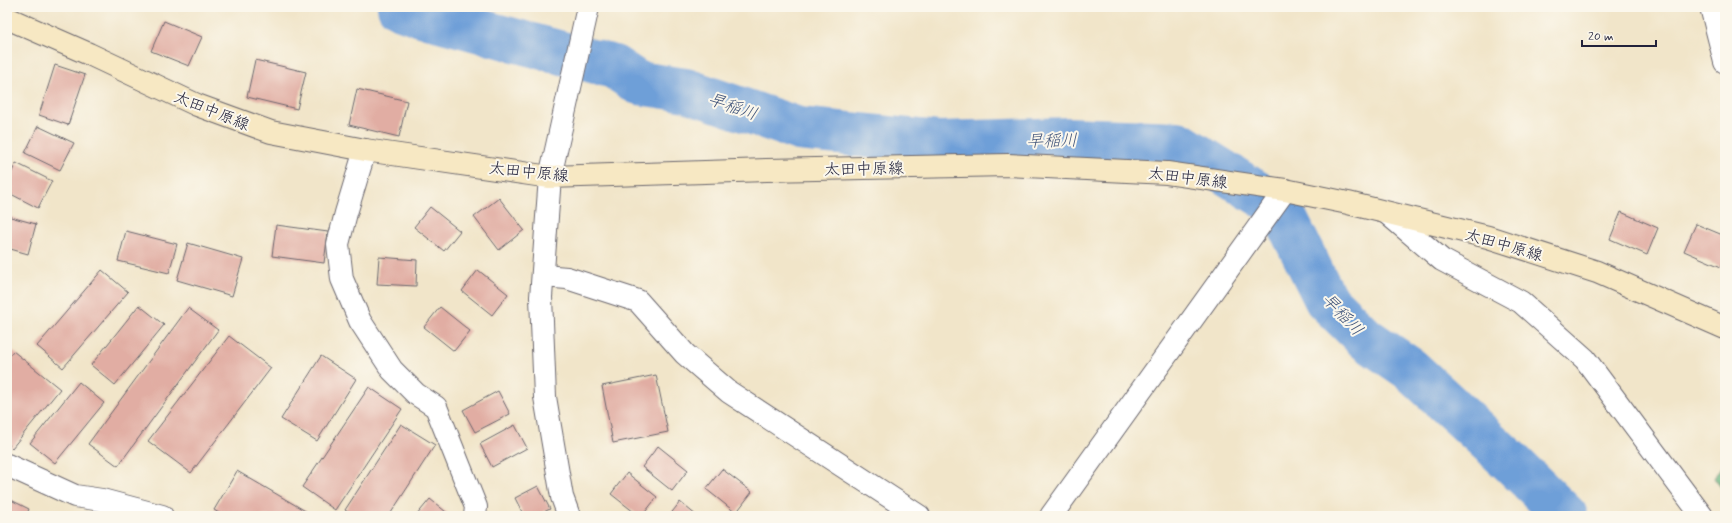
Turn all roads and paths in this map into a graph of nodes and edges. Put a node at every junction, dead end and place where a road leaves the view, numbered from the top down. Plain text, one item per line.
1 (588, 7) edge
2 (1711, 7) edge
3 (7, 18) edge
4 (1725, 62) edge
5 (365, 150) junction
6 (550, 177) junction
7 (1285, 190) junction
8 (1388, 214) junction
9 (543, 276) junction
10 (1725, 328) edge
11 (7, 465) edge
12 (162, 516) edge
13 (475, 516) edge
14 (569, 516) edge
15 (919, 516) edge
16 (1051, 516) edge
17 (1702, 516) edge

1 - 6 street
2 - 4 street
3 - 5 main road, 太田中原線
5 - 6 main road, 太田中原線
5 - 13 street
6 - 7 main road, 太田中原線
6 - 9 street
7 - 8 main road, 太田中原線
7 - 16 street
8 - 10 main road, 太田中原線
8 - 17 street
9 - 14 street
9 - 15 street
11 - 12 street

